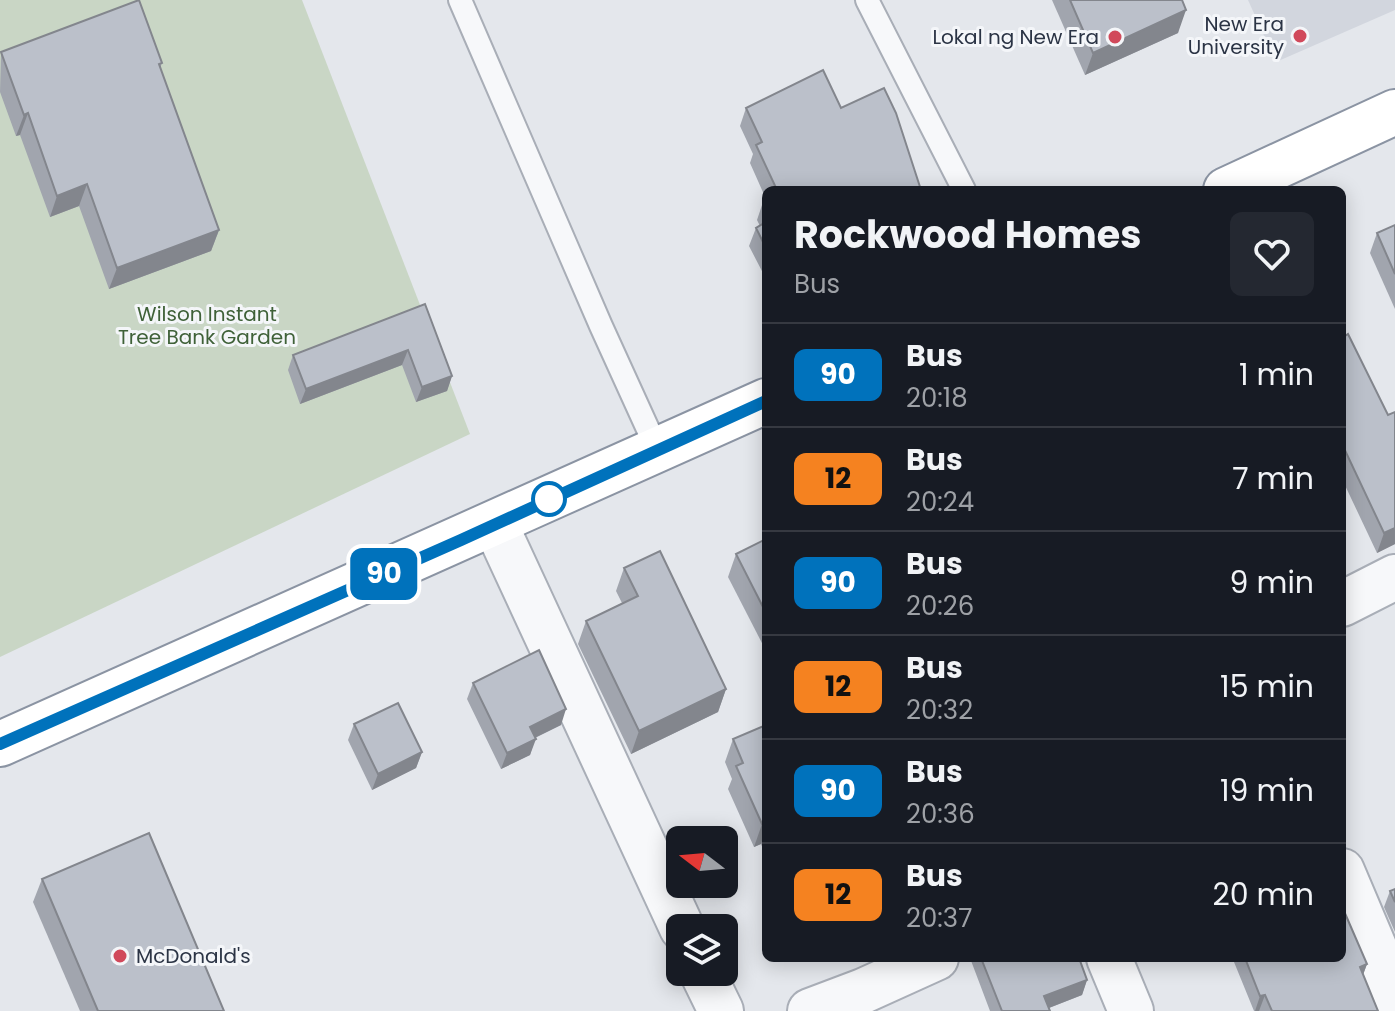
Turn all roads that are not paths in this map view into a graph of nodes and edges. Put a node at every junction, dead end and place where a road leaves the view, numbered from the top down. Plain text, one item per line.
1 (460, 0) edge
2 (867, 0) edge
3 (1395, 112) edge
4 (962, 186) edge
5 (1235, 186) edge
6 (762, 403) edge
7 (657, 449) junction
8 (495, 524) junction
9 (1395, 577) edge
10 (1346, 602) edge
11 (0, 744) edge
12 (1346, 880) edge
13 (676, 914) edge
14 (930, 962) edge
15 (1111, 962) edge
16 (709, 986) edge
17 (1395, 996) edge
18 (867, 1001) edge
19 (721, 1011) edge
20 (810, 1011) edge
21 (1131, 1011) edge

1 - 7 lane
2 - 4 lane
3 - 5 highway
6 - 7 highway
7 - 8 highway
8 - 11 highway
8 - 13 street
9 - 10 street
12 - 17 street
14 - 18 street
15 - 21 street
16 - 19 street
18 - 20 street

